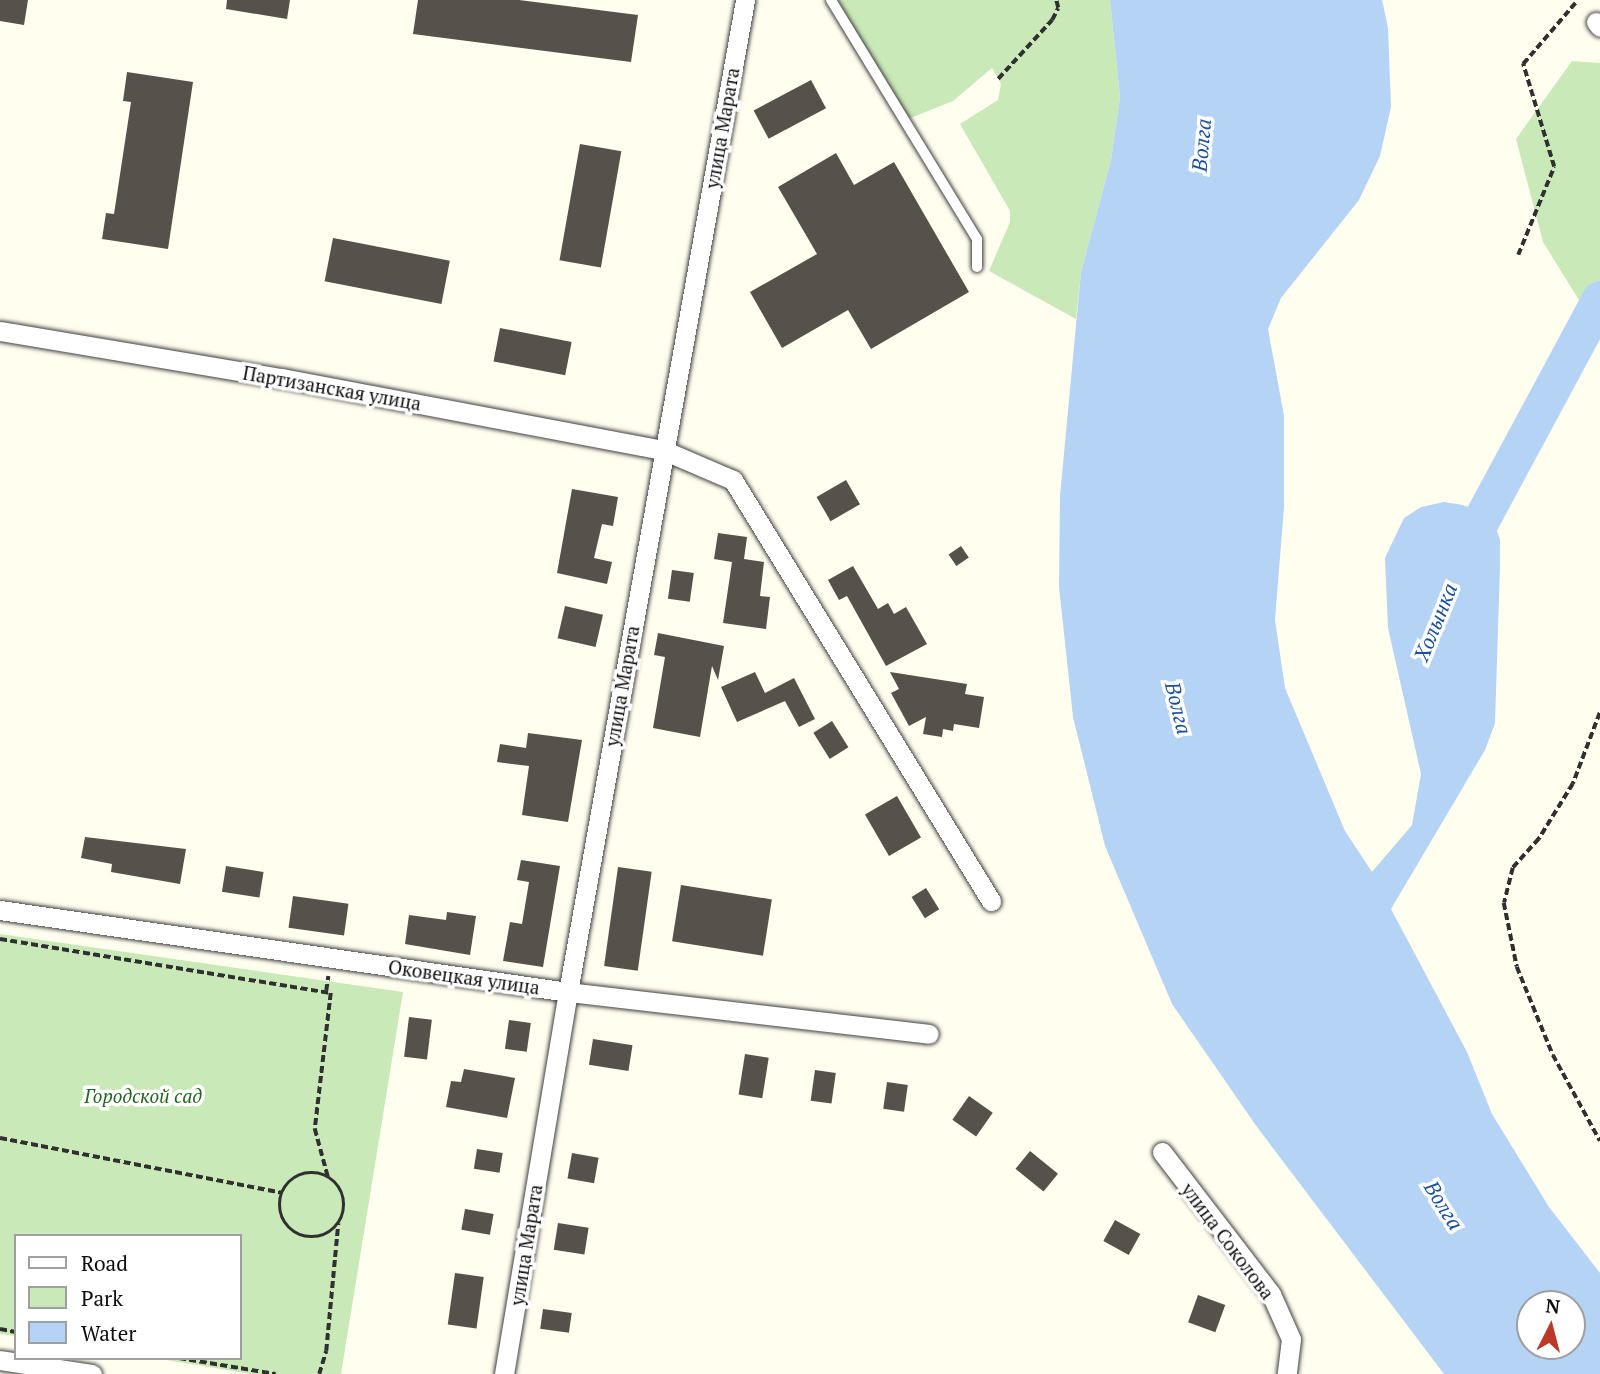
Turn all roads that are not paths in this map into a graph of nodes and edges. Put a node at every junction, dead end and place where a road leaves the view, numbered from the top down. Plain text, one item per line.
1 (745, 0) edge
2 (831, 0) edge
3 (978, 267) dead end
4 (0, 331) edge
5 (663, 450) junction
6 (991, 901) dead end
7 (0, 910) edge
8 (568, 992) junction
9 (929, 1034) dead end
10 (1162, 1152) dead end
11 (0, 1360) edge
12 (92, 1374) edge
13 (504, 1374) edge
14 (1287, 1374) edge

1 - 5 street, улица Марата
2 - 3 lane
4 - 5 street, Партизанская улица
5 - 6 street, Партизанская улица
5 - 8 street, улица Марата
7 - 8 street, Оковецкая улица
8 - 9 street, Оковецкая улица
8 - 13 street, улица Марата
10 - 14 street, улица Соколова
11 - 12 street

